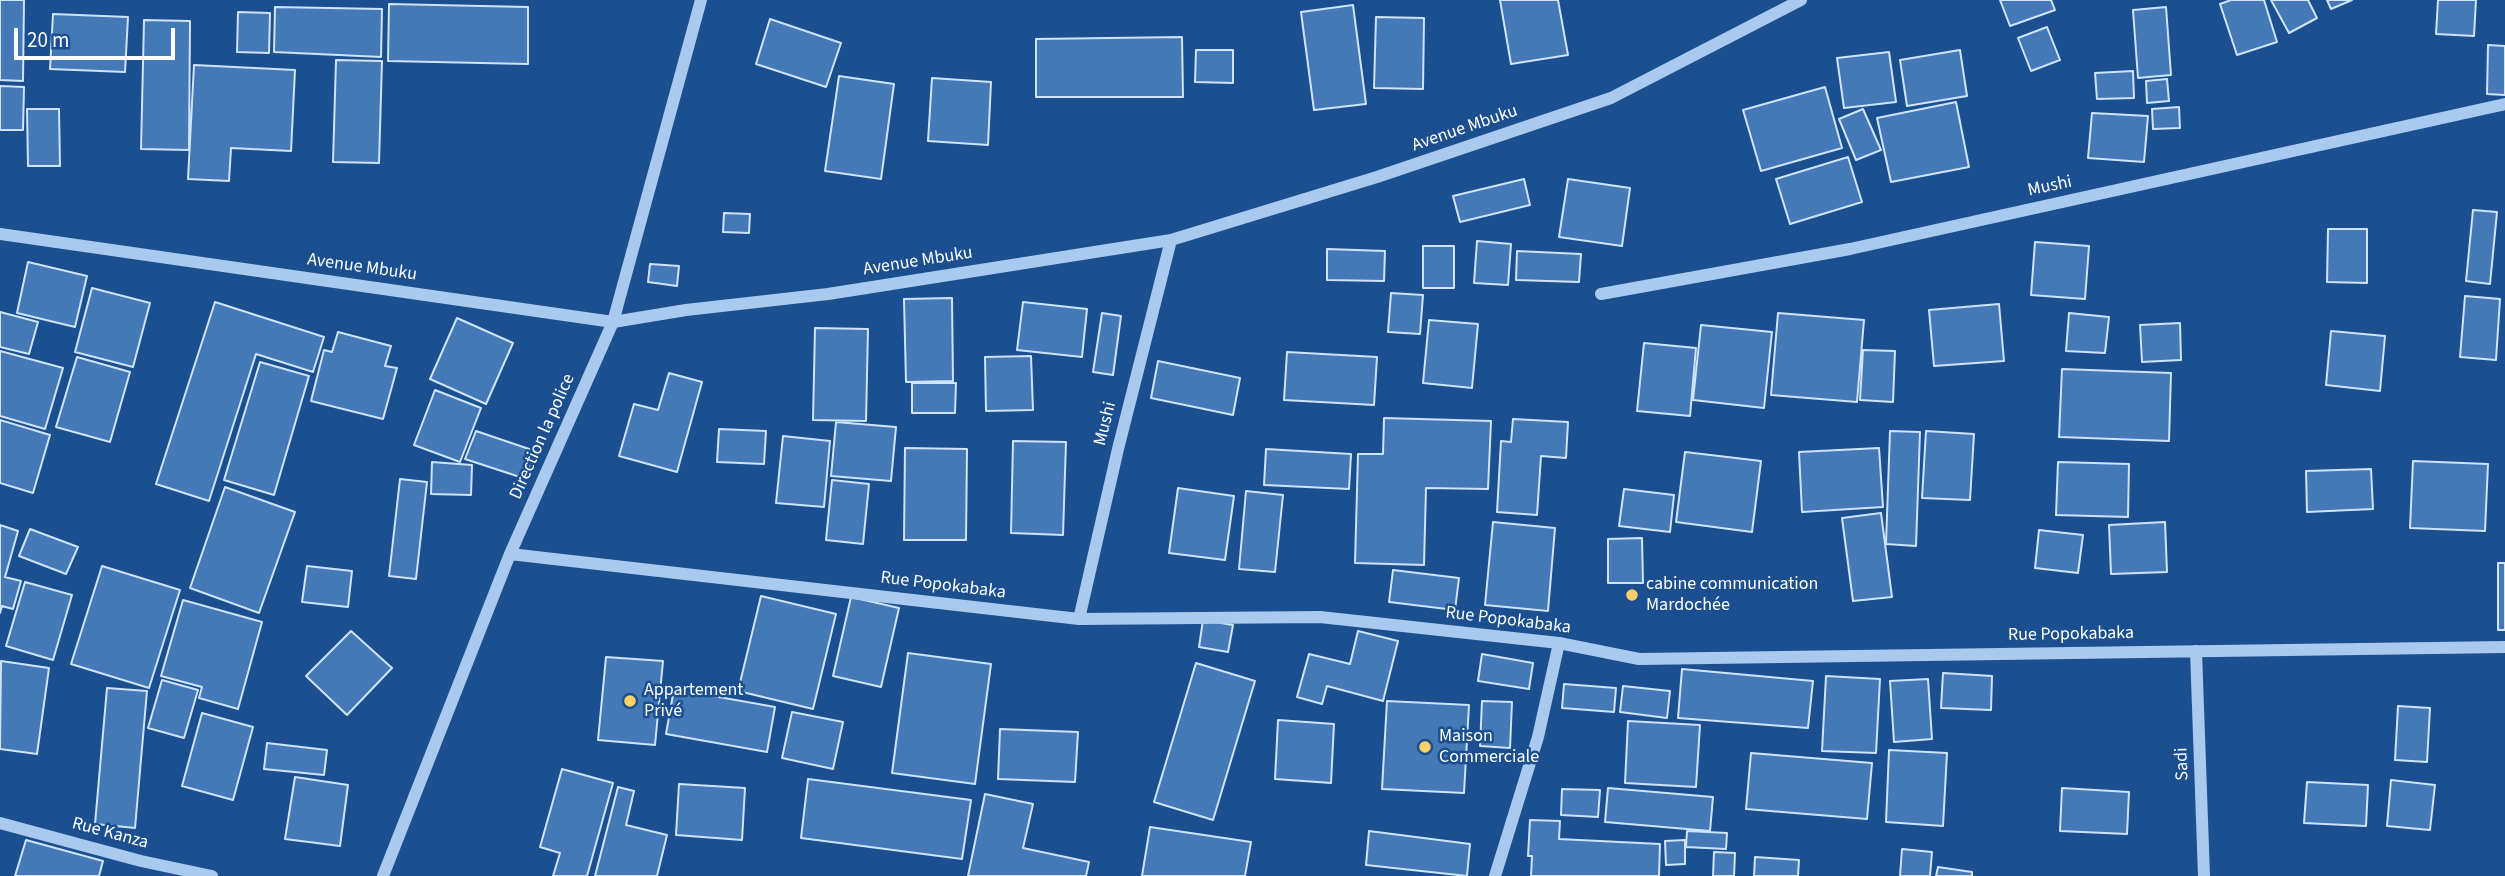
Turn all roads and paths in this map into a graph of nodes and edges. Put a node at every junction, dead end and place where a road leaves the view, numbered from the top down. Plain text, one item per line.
1 (701, 0) edge
2 (1801, 0) edge
3 (2505, 104) edge
4 (0, 234) edge
5 (1171, 240) junction
6 (1601, 294) dead end
7 (613, 321) junction
8 (510, 554) junction
9 (1079, 619) junction
10 (1559, 643) junction
11 (2505, 647) edge
12 (2196, 651) junction
13 (0, 823) edge
14 (212, 876) edge
15 (383, 876) edge
16 (1495, 876) edge
17 (2204, 876) edge

1 - 7 street, Direction la police
2 - 5 street, Avenue Mbuku
3 - 6 street, Mushi
4 - 7 street, Avenue Mbuku
5 - 7 street, Avenue Mbuku
5 - 9 street, Mushi
7 - 8 street, Direction la police
8 - 9 street, Rue Popokabaka
8 - 15 street, Direction la police
9 - 10 street, Rue Popokabaka
10 - 12 street, Rue Popokabaka
10 - 16 street
11 - 12 street, Rue Popokabaka
12 - 17 street, Sadi
13 - 14 street, Rue Kanza

